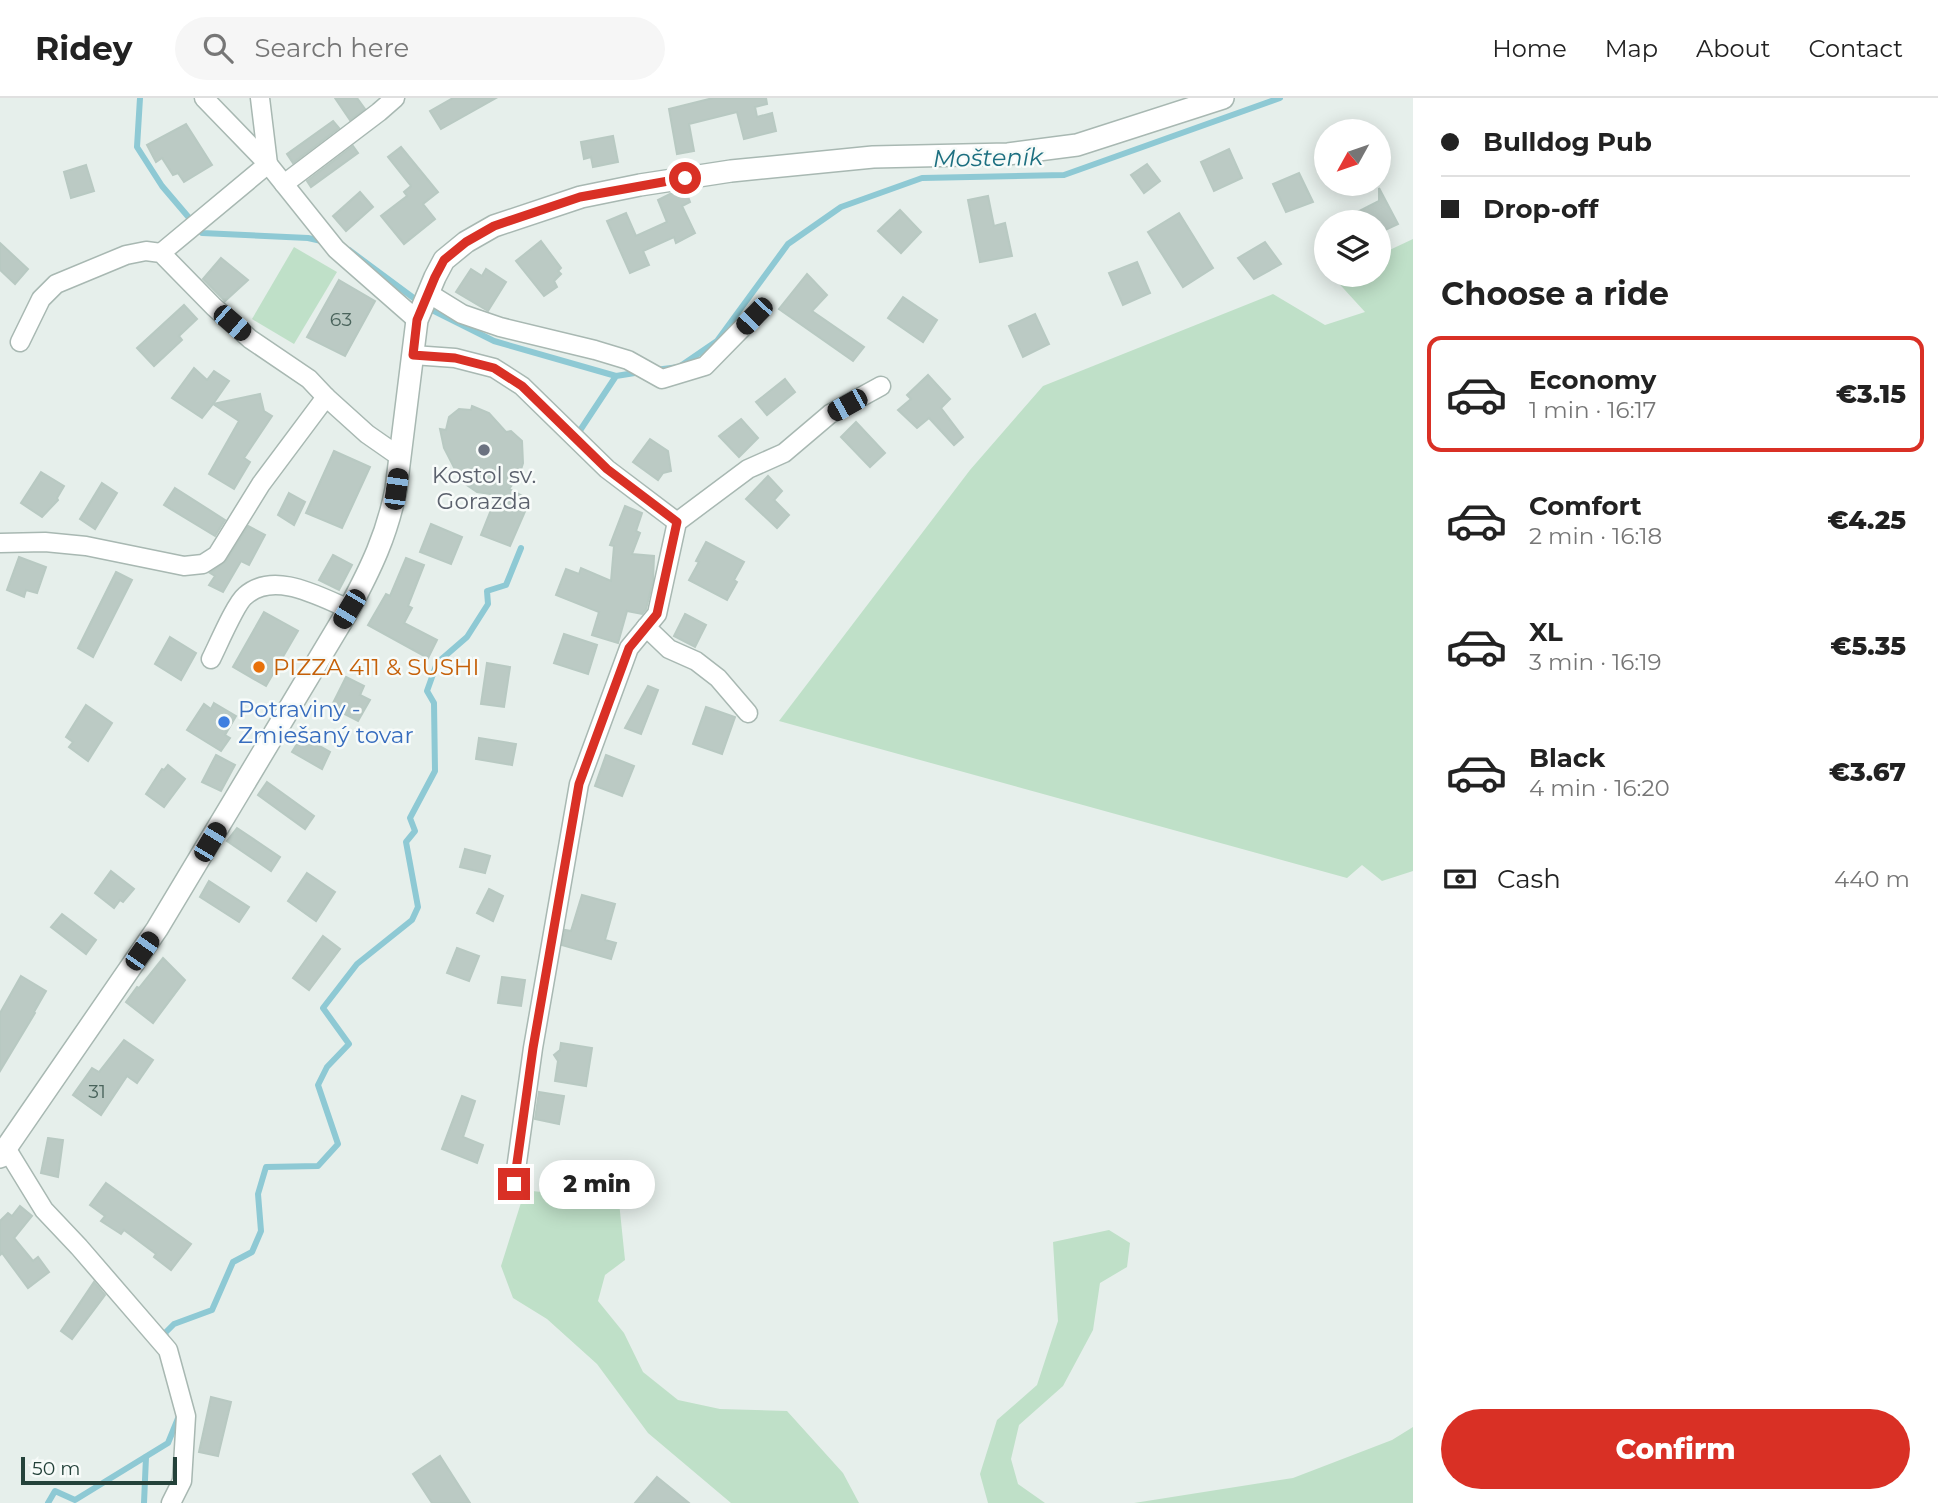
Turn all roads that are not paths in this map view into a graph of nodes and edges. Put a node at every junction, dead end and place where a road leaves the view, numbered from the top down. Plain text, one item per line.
1 (204, 98) edge
2 (260, 98) edge
3 (395, 98) edge
4 (1223, 98) edge
5 (268, 164) junction
6 (284, 184) junction
7 (162, 253) junction
8 (428, 293) junction
9 (754, 316) dead end
10 (418, 317) junction
11 (20, 342) dead end
12 (413, 355) junction
13 (881, 386) dead end
14 (326, 397) junction
15 (400, 457) junction
16 (677, 522) junction
17 (0, 543) edge
18 (349, 609) junction
19 (646, 627) junction
20 (211, 659) dead end
21 (748, 713) dead end
22 (3, 1153) edge
23 (514, 1184) dead end
24 (171, 1503) edge

1 - 5 street
2 - 5 street
3 - 6 street
4 - 8 street
5 - 6 street
5 - 7 street
6 - 10 street
7 - 11 street
7 - 14 street
8 - 9 street
8 - 10 street
10 - 12 street
12 - 15 street
12 - 16 street
13 - 16 street
14 - 15 street
14 - 17 street
15 - 18 street
16 - 19 street
18 - 20 street
18 - 22 street
19 - 21 street
19 - 23 street
22 - 24 street

